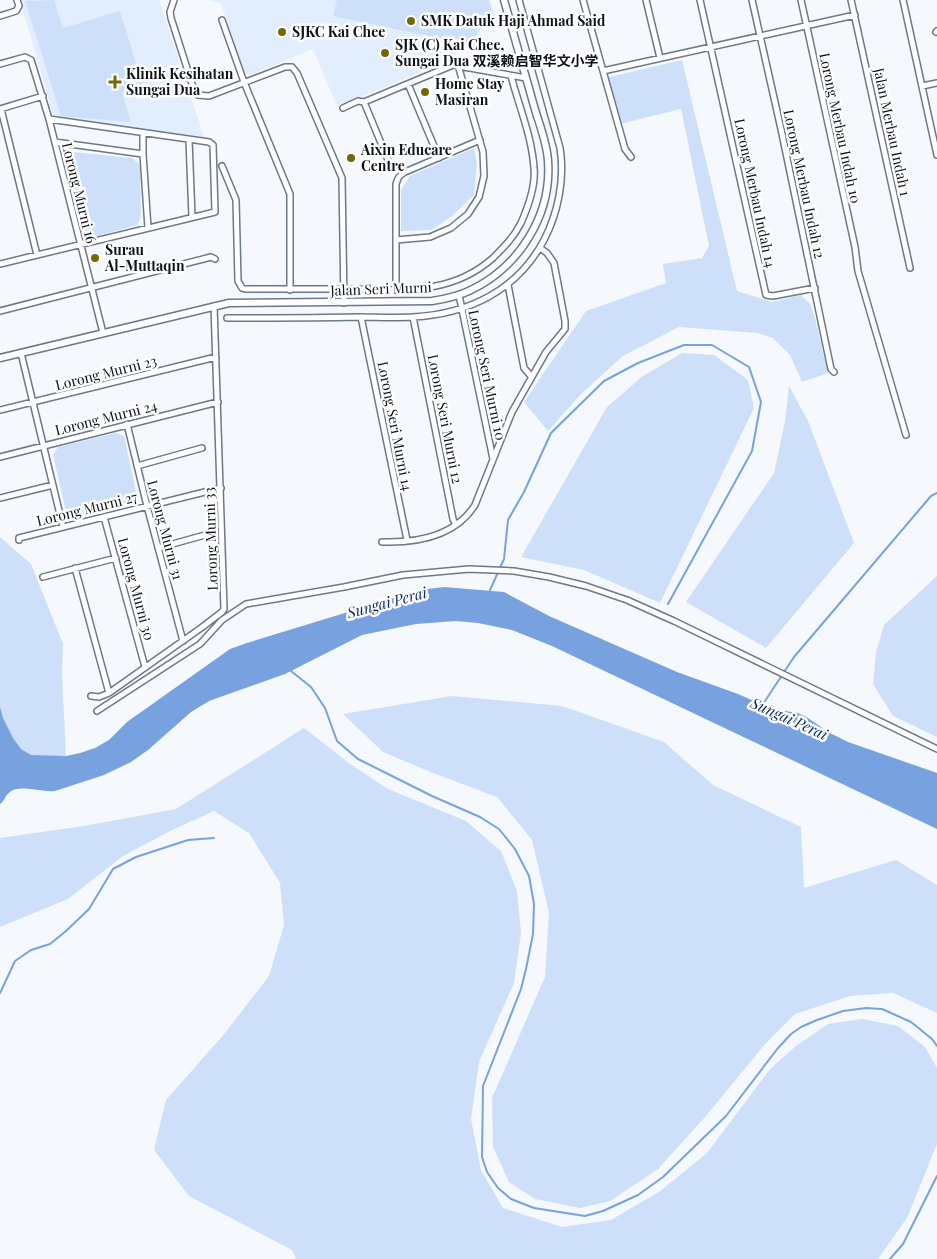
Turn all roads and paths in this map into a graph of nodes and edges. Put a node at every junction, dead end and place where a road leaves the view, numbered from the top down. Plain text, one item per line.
1 (17, 0) edge
2 (174, 0) edge
3 (504, 0) edge
4 (519, 0) edge
5 (583, 0) edge
6 (646, 0) edge
7 (700, 0) edge
8 (752, 0) edge
9 (801, 0) edge
10 (851, 0) edge
11 (903, 0) edge
12 (855, 15) junction
13 (0, 16) edge
14 (222, 20) dead end
15 (806, 26) junction
16 (760, 36) junction
17 (711, 47) junction
18 (660, 58) junction
19 (0, 64) edge
20 (458, 65) junction
21 (603, 71) junction
22 (511, 76) junction
23 (526, 78) junction
24 (244, 82) junction
25 (937, 82) edge
26 (408, 84) junction
27 (922, 86) junction
28 (43, 96) junction
29 (364, 102) junction
30 (343, 108) dead end
31 (0, 109) edge
32 (49, 119) junction
33 (143, 133) junction
34 (189, 140) junction
35 (480, 140) junction
36 (55, 142) junction
37 (143, 154) junction
38 (937, 155) edge
39 (631, 157) dead end
40 (439, 158) junction
41 (388, 160) dead end
42 (222, 166) dead end
43 (192, 217) junction
44 (148, 228) junction
45 (396, 240) junction
46 (80, 244) junction
47 (540, 248) junction
48 (37, 255) junction
49 (215, 259) dead end
50 (0, 264) edge
51 (910, 268) dead end
52 (508, 285) junction
53 (91, 288) junction
54 (815, 288) junction
55 (344, 289) junction
56 (396, 289) junction
57 (290, 290) junction
58 (459, 295) junction
59 (344, 303) junction
60 (214, 306) junction
61 (462, 309) junction
62 (0, 311) edge
63 (361, 317) junction
64 (413, 317) junction
65 (227, 318) dead end
66 (104, 333) junction
67 (21, 353) junction
68 (216, 357) junction
69 (0, 358) edge
70 (834, 372) dead end
71 (531, 376) junction
72 (33, 402) junction
73 (218, 402) junction
74 (0, 410) edge
75 (127, 424) junction
76 (906, 435) dead end
77 (43, 445) junction
78 (202, 448) dead end
79 (0, 457) edge
80 (493, 460) junction
81 (137, 466) junction
82 (53, 485) junction
83 (221, 488) junction
84 (0, 498) edge
85 (147, 506) junction
86 (104, 517) junction
87 (456, 525) junction
88 (63, 527) junction
89 (205, 535) dead end
90 (19, 540) dead end
91 (406, 540) junction
92 (382, 542) dead end
93 (158, 548) junction
94 (116, 558) junction
95 (75, 568) junction
96 (43, 577) dead end
97 (183, 641) junction
98 (146, 667) junction
99 (109, 693) junction
100 (91, 696) dead end
101 (97, 710) dead end
102 (937, 749) edge

1 - 13 street
2 - 24 street
3 - 23 street, Jalan Seri Murni
4 - 47 street
5 - 21 street
6 - 18 street
7 - 17 street
8 - 16 street, Lorong Merbau Indah 12
9 - 15 street, Lorong Merbau Indah 10
10 - 12 street, Jalan Merbau Indah 1
11 - 27 street
12 - 15 street
12 - 51 street, Jalan Merbau Indah 1
14 - 24 street
15 - 16 street
15 - 76 street, Lorong Merbau Indah 10
16 - 17 street
16 - 54 street, Lorong Merbau Indah 12
17 - 18 street
17 - 54 street, Lorong Merbau Indah 14
18 - 21 street
19 - 28 street, Lorong Murni 16
20 - 22 street
20 - 26 street
20 - 35 street
21 - 39 street
22 - 23 street
22 - 56 street
23 - 58 street, Jalan Seri Murni
24 - 55 street
24 - 57 street
25 - 27 street
26 - 29 street
26 - 40 street
27 - 38 street
28 - 31 street
28 - 32 street, Lorong Murni 16
29 - 30 street
29 - 41 street
31 - 48 street
32 - 33 street
32 - 36 street, Lorong Murni 16
33 - 34 street
33 - 37 street
34 - 43 street
34 - 43 street
35 - 40 street
35 - 45 street
36 - 37 street
36 - 46 street, Lorong Murni 16
37 - 44 street
40 - 45 street
42 - 57 street
43 - 44 street
44 - 46 street
45 - 56 street
46 - 48 street
46 - 53 street, Lorong Murni 16
47 - 52 street
47 - 71 street
48 - 50 street
49 - 53 street
52 - 61 street
52 - 71 street
53 - 62 street
53 - 66 street, Lorong Murni 16
54 - 70 street, Lorong Merbau Indah 12
55 - 56 street
55 - 57 street
55 - 59 street
58 - 59 street, Jalan Seri Murni
58 - 61 street, Lorong Seri Murni 10
59 - 60 street, Jalan Seri Murni
60 - 66 street, Jalan Seri Murni
60 - 68 street, Lorong Murni 33
61 - 64 street
61 - 80 street, Lorong Seri Murni 10
63 - 64 street
63 - 65 street
63 - 91 street, Lorong Seri Murni 14
64 - 87 street, Lorong Seri Murni 12
66 - 67 street, Jalan Seri Murni
67 - 69 street, Jalan Seri Murni
67 - 72 street
68 - 72 street, Lorong Murni 23
68 - 73 street, Lorong Murni 33
71 - 80 street
72 - 74 street, Lorong Murni 23
72 - 77 street
73 - 75 street, Lorong Murni 24
73 - 83 street, Lorong Murni 33
75 - 77 street, Lorong Murni 24
75 - 81 street, Lorong Murni 31
77 - 79 street, Lorong Murni 24
77 - 82 street
78 - 81 street
80 - 87 street
81 - 85 street, Lorong Murni 31
82 - 84 street
82 - 88 street
83 - 85 street, Lorong Murni 27
83 - 97 street, Lorong Murni 33
85 - 86 street, Lorong Murni 27
85 - 93 street, Lorong Murni 31
86 - 88 street, Lorong Murni 27
86 - 94 street, Lorong Murni 30
87 - 91 street
88 - 90 street, Lorong Murni 27
89 - 93 street
91 - 92 street
93 - 97 street, Lorong Murni 31
94 - 95 street
94 - 98 street, Lorong Murni 30
95 - 96 street
95 - 99 street
97 - 98 street, Lorong Murni 33
98 - 99 street, Lorong Murni 33
99 - 100 street, Lorong Murni 33
101 - 102 street

